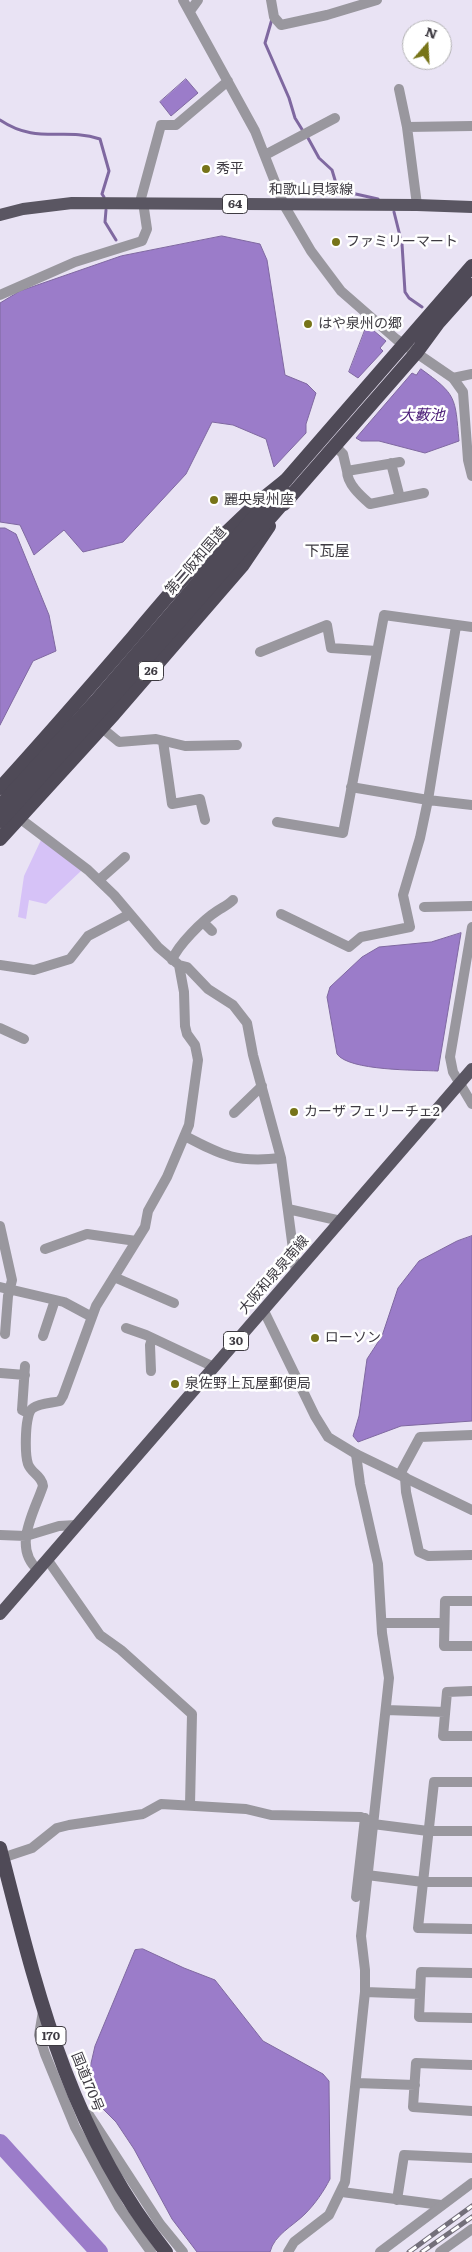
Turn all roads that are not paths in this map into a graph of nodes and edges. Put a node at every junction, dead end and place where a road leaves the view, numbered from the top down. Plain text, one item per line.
1 (183, 0) edge
2 (198, 0) edge
3 (271, 0) edge
4 (376, 0) edge
5 (190, 11) junction
6 (228, 81) junction
7 (399, 89) dead end
8 (336, 118) dead end
9 (472, 126) edge
10 (407, 127) junction
11 (265, 155) junction
12 (141, 202) junction
13 (417, 204) junction
14 (284, 205) junction
15 (472, 207) edge
16 (0, 215) edge
17 (472, 266) edge
18 (472, 284) edge
19 (0, 295) edge
20 (404, 344) junction
21 (416, 353) junction
22 (472, 374) edge
23 (453, 378) junction
24 (335, 446) junction
25 (347, 471) junction
26 (472, 476) edge
27 (286, 480) junction
28 (424, 493) dead end
29 (291, 494) junction
30 (400, 498) junction
31 (456, 626) junction
32 (472, 627) edge
33 (378, 651) junction
34 (260, 652) dead end
35 (102, 728) junction
36 (163, 741) junction
37 (237, 745) dead end
38 (351, 787) junction
39 (0, 788) edge
40 (0, 799) edge
41 (428, 800) junction
42 (472, 805) edge
43 (0, 806) edge
44 (19, 819) junction
45 (205, 820) dead end
46 (0, 821) edge
47 (277, 822) dead end
48 (0, 839) edge
49 (125, 857) dead end
50 (98, 880) junction
51 (234, 900) dead end
52 (472, 906) edge
53 (424, 907) dead end
54 (130, 914) junction
55 (282, 914) dead end
56 (472, 927) edge
57 (175, 962) junction
58 (0, 965) edge
59 (0, 1028) edge
60 (24, 1039) dead end
61 (472, 1069) edge
62 (459, 1084) junction
63 (262, 1086) junction
64 (472, 1104) edge
65 (234, 1113) dead end
66 (185, 1136) junction
67 (281, 1158) junction
68 (288, 1208) junction
69 (340, 1221) junction
70 (0, 1226) edge
71 (136, 1241) junction
72 (45, 1249) dead end
73 (296, 1272) junction
74 (114, 1277) junction
75 (5, 1288) edge
76 (55, 1300) junction
77 (174, 1303) dead end
78 (264, 1310) junction
79 (92, 1317) junction
80 (126, 1328) dead end
81 (5, 1334) dead end
82 (43, 1336) dead end
83 (152, 1339) junction
84 (214, 1367) junction
85 (151, 1371) dead end
86 (0, 1373) edge
87 (28, 1414) junction
88 (472, 1435) edge
89 (356, 1454) junction
90 (403, 1476) junction
91 (472, 1510) edge
92 (76, 1525) junction
93 (0, 1535) edge
94 (26, 1536) junction
95 (472, 1555) edge
96 (47, 1559) junction
97 (38, 1570) junction
98 (472, 1601) edge
99 (0, 1614) edge
100 (382, 1623) junction
101 (444, 1623) junction
102 (472, 1646) edge
103 (472, 1692) edge
104 (386, 1710) junction
105 (445, 1712) junction
106 (472, 1736) edge
107 (472, 1782) edge
108 (190, 1806) junction
109 (369, 1821) junction
110 (428, 1831) junction
111 (472, 1831) edge
112 (1, 1853) edge
113 (367, 1875) junction
114 (423, 1882) junction
115 (472, 1882) edge
116 (356, 1897) dead end
117 (472, 1929) edge
118 (472, 1973) edge
119 (364, 1992) junction
120 (420, 1994) junction
121 (43, 2011) junction
122 (472, 2018) edge
123 (472, 2065) edge
124 (356, 2083) junction
125 (415, 2085) junction
126 (71, 2087) junction
127 (472, 2111) edge
128 (472, 2158) edge
129 (472, 2183) edge
130 (342, 2192) junction
131 (397, 2200) junction
132 (441, 2205) junction
133 (472, 2229) edge
134 (290, 2251) edge
135 (151, 2252) edge
136 (166, 2252) edge
137 (183, 2252) edge
138 (380, 2252) edge
139 (440, 2252) edge

1 - 5 street
2 - 5 street
3 - 4 street
5 - 6 street
6 - 11 street
6 - 12 street
7 - 10 street
8 - 11 street
9 - 10 street
10 - 13 street
11 - 14 street
12 - 14 main road, 和歌山貝塚線 / 64
12 - 16 main road, 和歌山貝塚線 / 64
12 - 19 street
13 - 14 main road, 和歌山貝塚線 / 64
13 - 15 main road, 和歌山貝塚線 / 64
14 - 20 street
17 - 20 highway, 第二阪和国道 / 26
18 - 21 highway, 第二阪和国道 / 26
20 - 21 street
20 - 27 highway, 第二阪和国道 / 26
21 - 23 street
21 - 24 highway, 第二阪和国道 / 26
22 - 23 street
23 - 26 street
24 - 25 street
24 - 29 highway, 第二阪和国道 / 26
25 - 30 street
25 - 30 street
27 - 39 highway, 26
27 - 43 highway, 第二阪和国道 / 26, bridge
28 - 30 street
29 - 35 highway, 26
29 - 46 highway, 第二阪和国道 / 26, bridge
31 - 32 street
31 - 33 street
31 - 41 street
33 - 34 street
33 - 38 street
35 - 36 street
35 - 44 highway, 26
36 - 37 street
36 - 45 street
38 - 41 street
38 - 47 street
40 - 44 street
41 - 42 street
41 - 55 street
44 - 48 highway, 26
44 - 50 street
49 - 50 street
50 - 54 street
51 - 57 street
52 - 53 street
54 - 57 street
54 - 58 street
56 - 62 street
57 - 63 street
57 - 66 street
59 - 60 street
61 - 62 main road, 大阪和泉泉南線 / 30
62 - 64 street
62 - 69 main road, 大阪和泉泉南線 / 30
63 - 65 street
63 - 67 street
66 - 67 street
66 - 71 street
67 - 68 street
68 - 69 street
68 - 73 street
69 - 73 main road, 大阪和泉泉南線 / 30
70 - 75 street
71 - 72 street
71 - 74 street
73 - 78 main road, 大阪和泉泉南線 / 30
74 - 77 street
74 - 79 street
75 - 76 street
75 - 81 street
76 - 79 street
76 - 82 street
78 - 84 main road, 大阪和泉泉南線 / 30
78 - 89 street
79 - 87 street
80 - 83 street
83 - 84 street
83 - 85 street
84 - 92 main road, 大阪和泉泉南線 / 30
86 - 87 street
87 - 94 street
88 - 90 street
89 - 90 street
89 - 100 street
90 - 91 street
90 - 95 street
92 - 94 street
92 - 96 main road, 大阪和泉泉南線 / 30
93 - 94 street
94 - 97 street
96 - 97 main road, 大阪和泉泉南線 / 30
96 - 108 street
97 - 99 main road, 大阪和泉泉南線 / 30
98 - 101 street
100 - 101 street
100 - 104 street
101 - 102 street
103 - 105 street
104 - 105 street
104 - 109 street
105 - 106 street
107 - 110 street
108 - 109 street
108 - 112 street
109 - 110 street
109 - 113 street
109 - 116 street
110 - 111 street
110 - 114 street
112 - 121 highway, 国道170号 / 170
113 - 114 street
113 - 119 street
114 - 115 street
114 - 117 street
118 - 120 street
119 - 120 street
119 - 124 street
120 - 122 street
121 - 126 highway, 国道170号 / 170
121 - 135 street
123 - 125 street
124 - 125 street
124 - 130 street
125 - 127 street
126 - 136 highway, 国道170号 / 170
126 - 137 street
128 - 131 street
129 - 132 street
130 - 131 street
130 - 134 street
131 - 132 street
132 - 138 street
133 - 139 street

